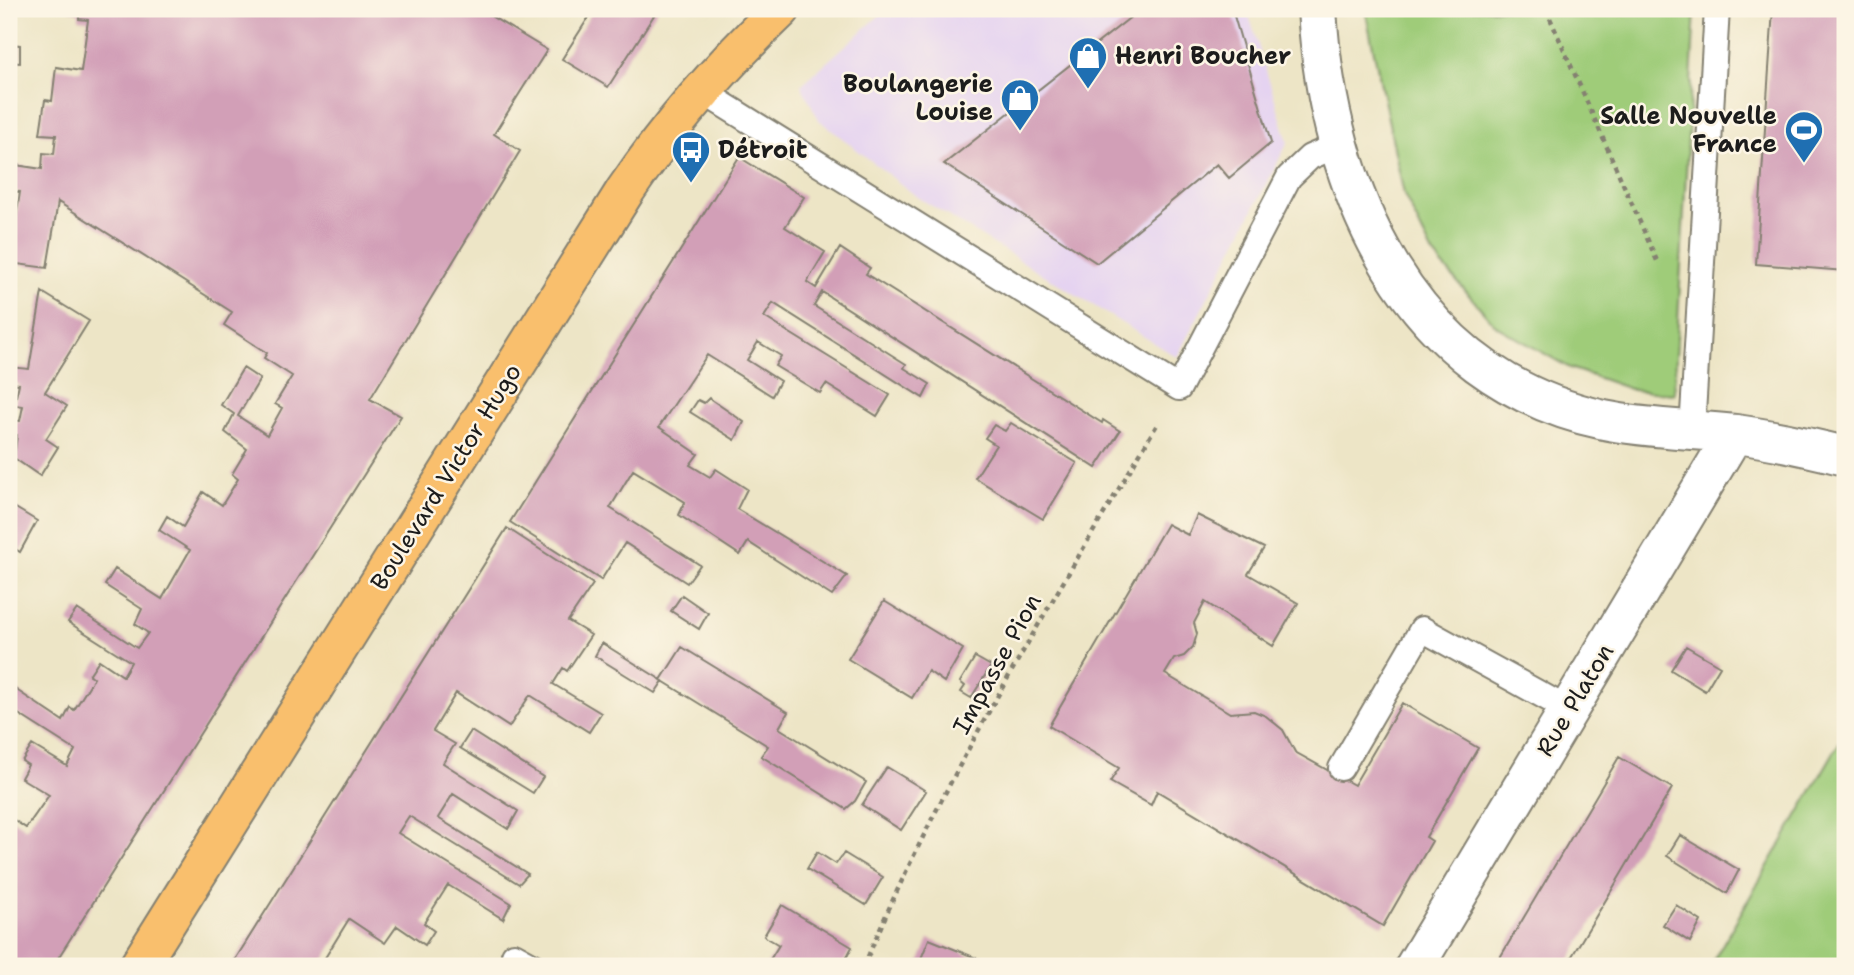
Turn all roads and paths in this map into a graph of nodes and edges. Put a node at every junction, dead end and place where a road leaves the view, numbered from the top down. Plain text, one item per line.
1 (781, 9) edge
2 (1298, 9) edge
3 (1317, 9) edge
4 (1546, 9) edge
5 (1717, 9) edge
6 (1320, 55) junction
7 (700, 90) junction
8 (1341, 144) junction
9 (1662, 273) dead end
10 (1179, 388) junction
11 (1692, 431) junction
12 (1734, 434) junction
13 (1845, 456) edge
14 (1569, 710) junction
15 (1341, 768) dead end
16 (1845, 946) edge
17 (139, 966) edge
18 (864, 966) edge
19 (1415, 966) edge
20 (1838, 966) edge

1 - 7 main road, Boulevard Victor Hugo
2 - 6 street
3 - 6 street
4 - 9 path
5 - 11 lane
6 - 8 street
7 - 10 lane
7 - 17 main road, Boulevard Victor Hugo
8 - 10 lane
8 - 11 street
10 - 18 path, Impasse Pion
11 - 12 street
12 - 13 street
12 - 14 street, Rue Platon
14 - 15 lane
14 - 19 street, Rue Platon
16 - 20 path

